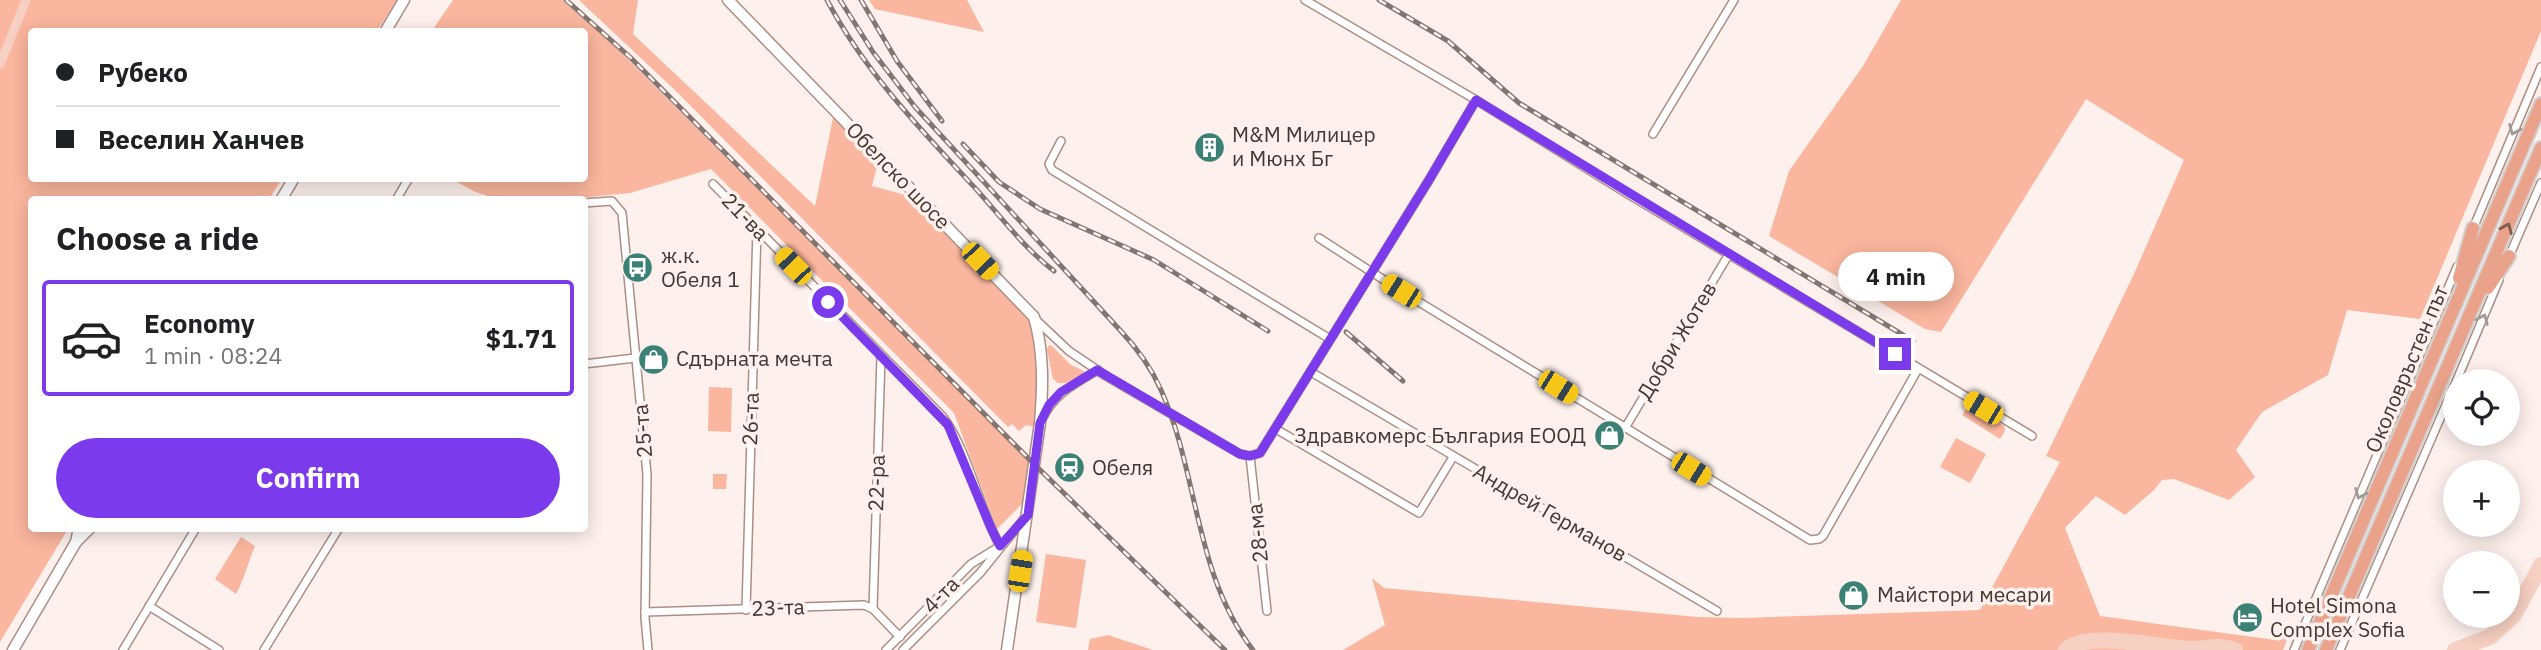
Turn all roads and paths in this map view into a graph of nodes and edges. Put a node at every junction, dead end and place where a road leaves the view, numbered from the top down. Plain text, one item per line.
1 (404, 0) edge
2 (728, 0) edge
3 (1305, 0) edge
4 (1734, 0) edge
5 (387, 28) edge
6 (2541, 68) edge
7 (1476, 100) junction
8 (2541, 104) edge
9 (1653, 134) dead end
10 (1061, 141) dead end
11 (2541, 148) edge
12 (2541, 183) edge
13 (713, 184) dead end
14 (588, 203) edge
15 (2473, 228) junction
16 (757, 229) junction
17 (1319, 238) dead end
18 (1730, 254) junction
19 (2509, 257) junction
20 (1371, 272) junction
21 (1034, 317) junction
22 (2464, 323) junction
23 (1330, 339) junction
24 (2438, 349) junction
25 (881, 357) junction
26 (635, 358) junction
27 (588, 363) edge
28 (1918, 369) junction
29 (2462, 369) edge
30 (1097, 370) junction
31 (1311, 372) junction
32 (2443, 411) edge
33 (1040, 423) junction
34 (1625, 428) junction
35 (1276, 429) junction
36 (2032, 436) dead end
37 (1250, 456) junction
38 (1453, 457) junction
39 (1028, 515) junction
40 (78, 532) edge
41 (86, 532) edge
42 (193, 532) edge
43 (337, 532) edge
44 (76, 542) junction
45 (1000, 546) junction
46 (149, 606) junction
47 (873, 609) junction
48 (746, 610) junction
49 (1267, 611) dead end
50 (1717, 611) dead end
51 (645, 612) junction
52 (900, 636) junction
53 (2306, 644) edge
54 (2331, 649) edge
55 (13, 650) edge
56 (123, 650) edge
57 (219, 650) edge
58 (264, 650) edge
59 (648, 650) edge
60 (886, 650) edge
61 (903, 650) edge
62 (1007, 650) edge
63 (2294, 650) edge

1 - 5 street
2 - 21 street, Обелско шосе
3 - 7 street
4 - 9 street
6 -> 15 street
7 - 18 street
7 - 20 street
8 - 24 highway, Околовръстен път
10 - 23 street
22 -> 11 highway, Околовръстен път
12 - 19 street
13 - 16 street, 21-ва
14 - 26 street, 25-та
15 - 24 highway
15 -> 53 street
16 - 25 street, 21-ва
16 - 48 street, 26-та
17 - 20 street
18 - 28 street
18 - 34 street, Добри Жотев
19 - 22 highway
29 -> 19 street
20 - 23 street
20 - 34 street
21 - 30 street, Обелско шосе
21 - 33 street
22 - 54 highway, Околовръстен път
23 - 31 street
24 - 53 highway, Околовръстен път
25 - 45 street, 21-ва
25 - 47 street, 22-ра
26 - 27 street
26 - 51 street, 25-та
28 - 34 street
28 - 36 street
30 - 33 street
30 - 37 street, Обелско шосе
31 - 35 street
31 - 38 street, Андрей Германов
32 - 54 street
33 - 39 street
35 - 37 street
35 - 38 street
37 - 49 street, 28-ма
38 - 50 street, Андрей Германов
39 - 45 street, 4-та
39 - 62 street
40 - 44 street
41 - 44 street
42 - 46 street
43 - 58 street
44 - 55 street
45 - 52 street, 4-та
45 - 61 street, 4-та
46 - 56 street
46 - 57 street
47 - 48 street, 23-та
47 - 52 street
48 - 51 street, 23-та
51 - 59 street, 25-та
52 - 60 street, 4-та
53 - 63 street

